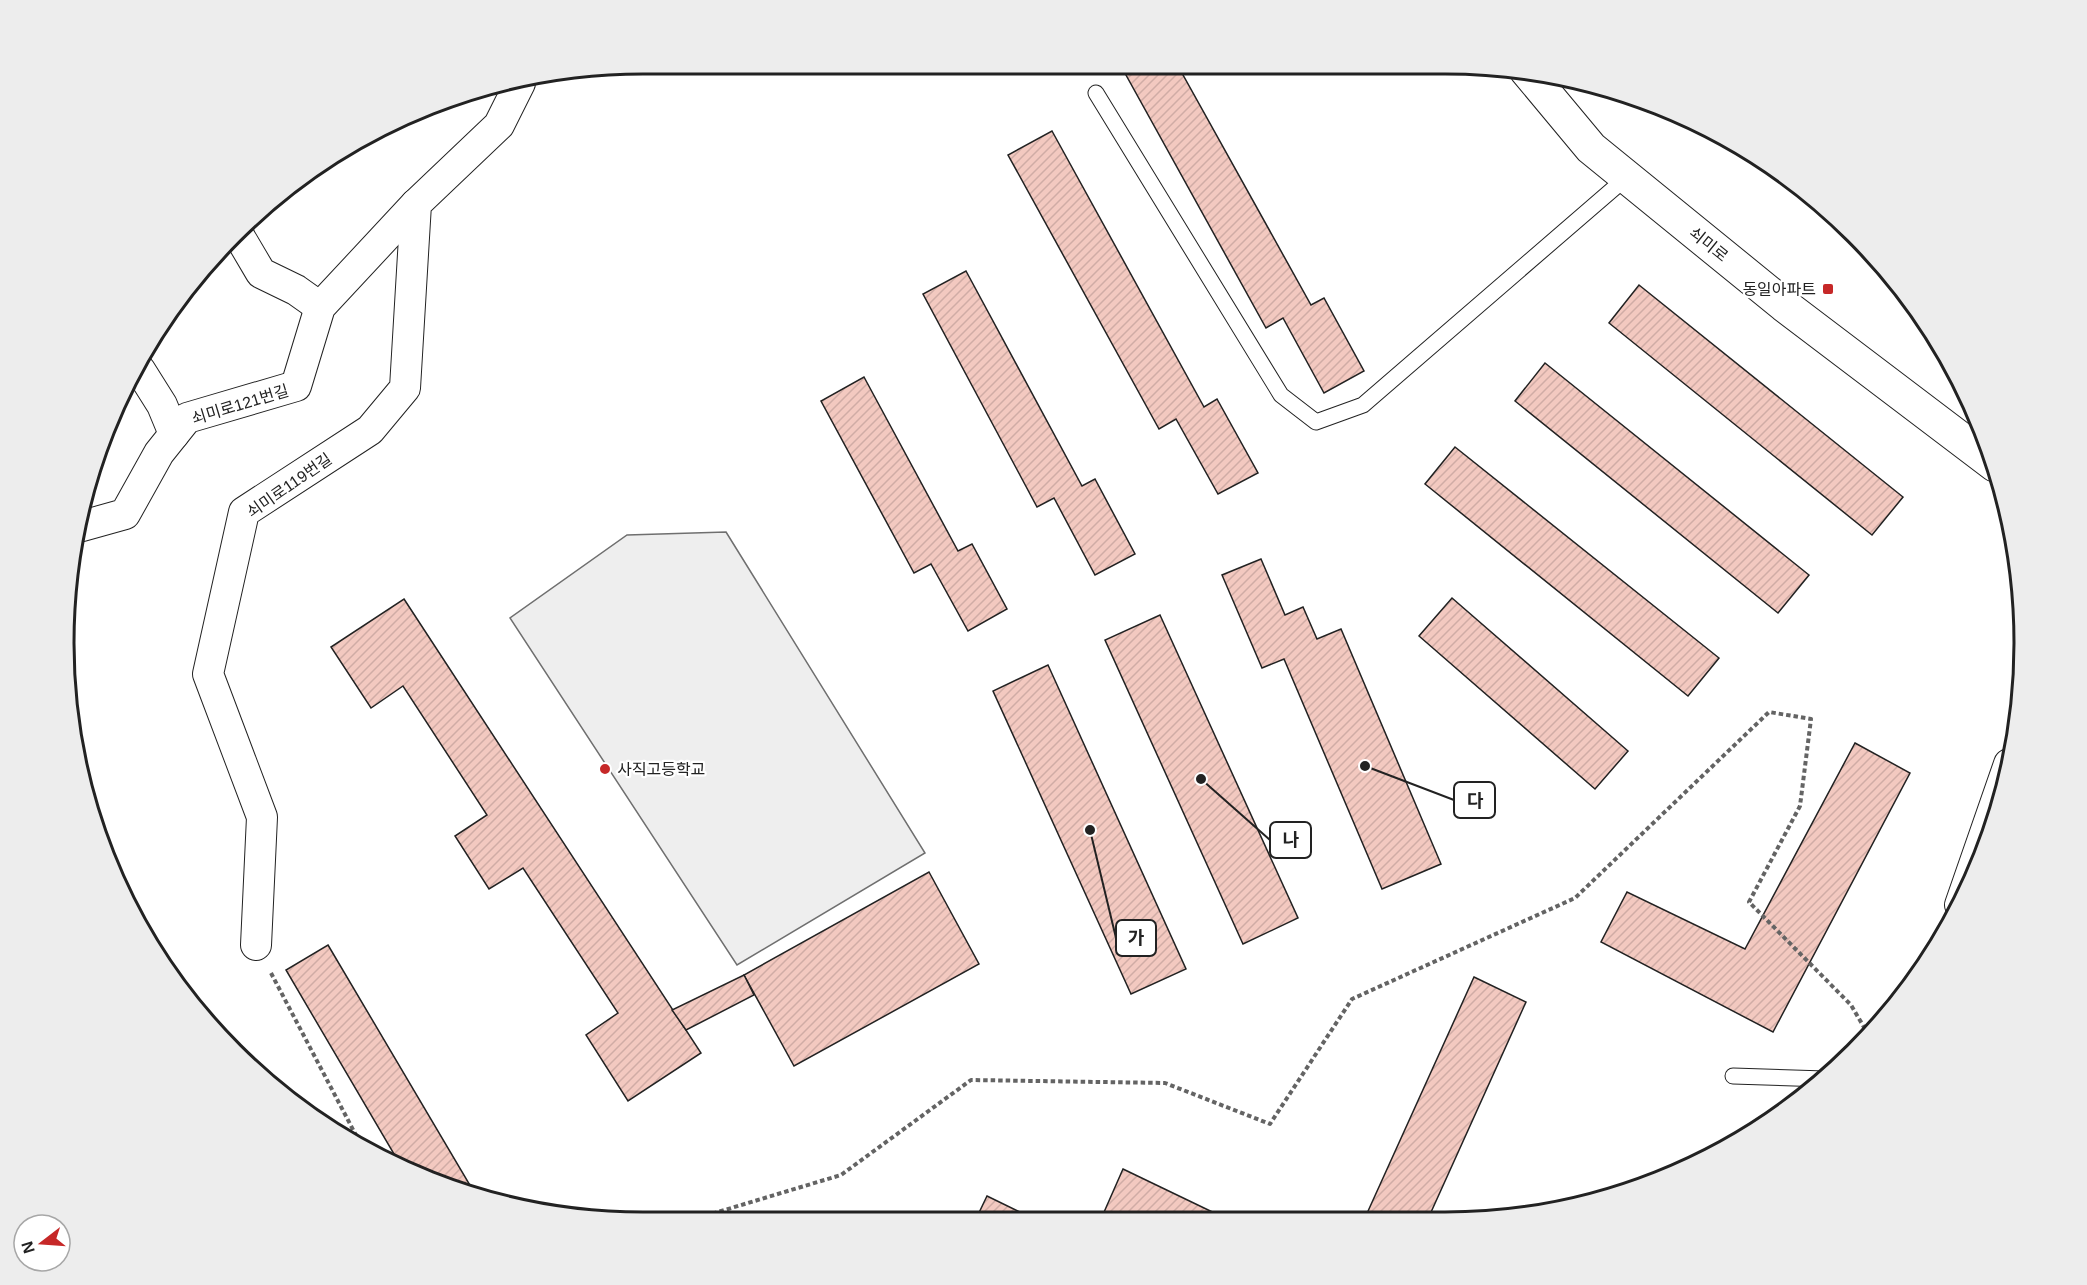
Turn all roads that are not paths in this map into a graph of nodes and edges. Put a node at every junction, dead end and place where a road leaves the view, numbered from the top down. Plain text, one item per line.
1 (1535, 81) edge
2 (518, 87) edge
3 (1096, 93) dead end
4 (1627, 177) junction
5 (416, 204) junction
6 (241, 239) edge
7 (320, 307) junction
8 (142, 373) edge
9 (174, 434) junction
10 (1981, 454) edge
11 (86, 525) edge
12 (256, 945) road end
13 (1733, 1076) dead end
14 (1810, 1079) edge

1 - 4 main road, 쇠미로
2 - 5 street
3 - 4 lane
4 - 10 main road, 쇠미로
5 - 7 street
5 - 12 street, 쇠미로119번길
6 - 7 street
7 - 9 street, 쇠미로121번길
8 - 9 street, 쇠미로121번길
9 - 11 street, 쇠미로121번길
13 - 14 lane

